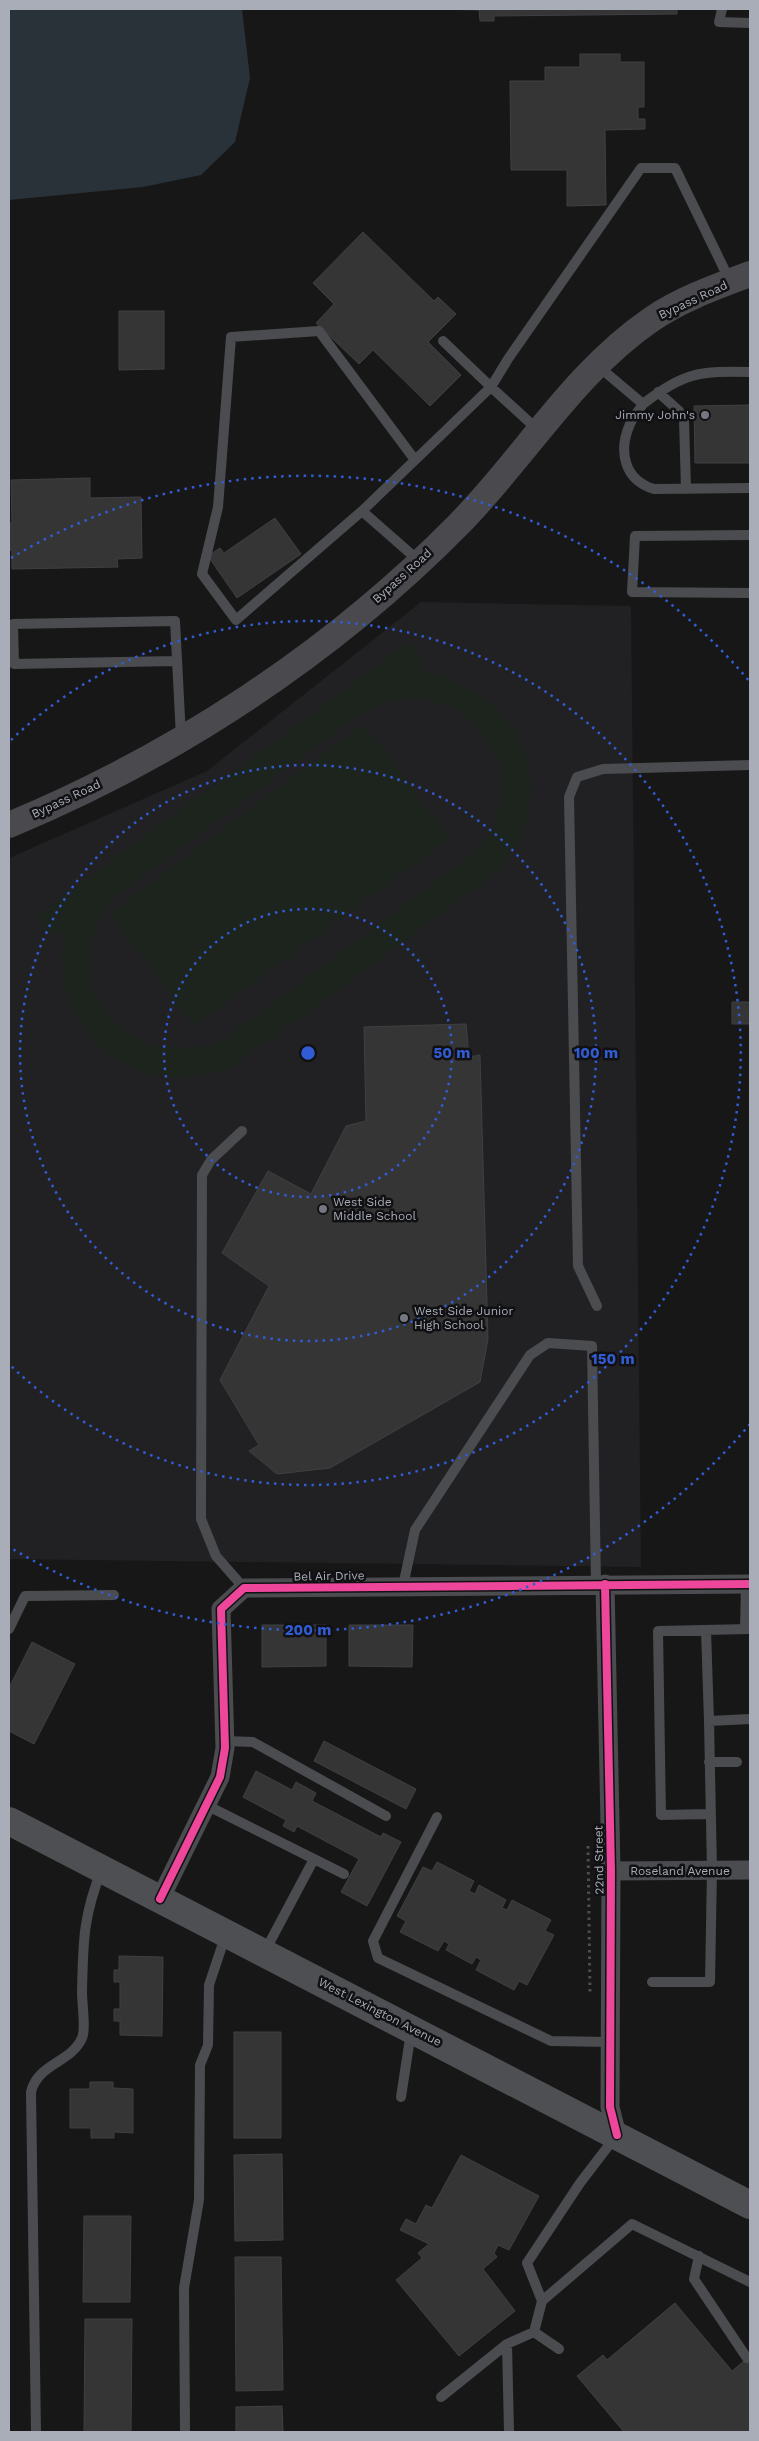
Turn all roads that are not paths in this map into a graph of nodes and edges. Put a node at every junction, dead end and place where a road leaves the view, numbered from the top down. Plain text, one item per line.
1 (722, 9) edge
2 (750, 23) edge
3 (741, 278) edge
4 (443, 340) dead end
5 (597, 365) junction
6 (750, 372) edge
7 (491, 387) junction
8 (658, 392) junction
9 (643, 404) junction
10 (539, 431) junction
11 (415, 460) junction
12 (750, 488) edge
13 (686, 489) junction
14 (362, 511) junction
15 (750, 535) edge
16 (419, 562) junction
17 (750, 592) edge
18 (176, 661) junction
19 (181, 739) junction
20 (750, 766) edge
21 (9, 826) edge
22 (242, 1131) dead end
23 (597, 1306) dead end
24 (601, 1584) junction
25 (748, 1584) edge
26 (403, 1586) junction
27 (244, 1588) junction
28 (114, 1595) dead end
29 (9, 1629) edge
30 (748, 1629) edge
31 (706, 1630) junction
32 (750, 1719) edge
33 (709, 1720) junction
34 (225, 1741) junction
35 (709, 1762) junction
36 (737, 1762) dead end
37 (206, 1805) junction
38 (710, 1814) junction
39 (386, 1816) dead end
40 (438, 1817) dead end
41 (9, 1821) edge
42 (314, 1859) junction
43 (102, 1869) junction
44 (712, 1870) junction
45 (750, 1870) edge
46 (610, 1871) junction
47 (344, 1874) dead end
48 (160, 1899) junction
49 (226, 1933) junction
50 (264, 1953) junction
51 (652, 1982) dead end
52 (412, 2029) junction
53 (610, 2042) junction
54 (400, 2097) dead end
55 (617, 2135) junction
56 (750, 2205) edge
57 (699, 2256) junction
58 (750, 2282) edge
59 (542, 2301) junction
60 (534, 2332) junction
61 (507, 2344) junction
62 (559, 2349) dead end
63 (747, 2358) dead end
64 (441, 2397) dead end
65 (36, 2432) edge
66 (185, 2432) edge
67 (509, 2432) edge

1 - 2 lane
3 - 5 main road, Bypass Road
3 - 7 lane
4 - 7 lane
5 - 9 lane
5 - 10 main road, Bypass Road
6 - 8 lane
7 - 10 lane
7 - 11 lane
8 - 9 lane
8 - 13 lane
9 - 13 lane
10 - 16 main road, Bypass Road
11 - 14 lane
11 - 14 lane
12 - 13 lane
14 - 16 lane
15 - 17 lane
16 - 19 main road, Bypass Road
18 - 18 lane
18 - 19 lane
19 - 21 main road, Bypass Road
20 - 23 lane
22 - 27 lane
24 - 25 street, Bel Air Drive
24 - 26 street, Bel Air Drive
24 - 26 lane
24 - 46 street, 22nd Street
25 - 30 lane
26 - 27 street, Bel Air Drive
27 - 34 street
28 - 29 lane
30 - 31 lane
31 - 33 lane
31 - 38 lane
32 - 33 lane
33 - 35 lane
34 - 37 street
34 - 39 lane
35 - 36 lane
35 - 38 lane
37 - 42 lane
37 - 48 street
38 - 44 lane
40 - 53 lane
41 - 43 main road, West Lexington Avenue
42 - 47 lane
42 - 50 lane
43 - 48 main road, West Lexington Avenue
43 - 65 lane
44 - 45 street, Roseland Avenue
44 - 46 street, Roseland Avenue
44 - 51 lane
46 - 53 street, 22nd Street
48 - 49 main road, West Lexington Avenue
49 - 50 main road, West Lexington Avenue
49 - 66 lane
50 - 52 main road, West Lexington Avenue
52 - 54 lane
52 - 55 main road, West Lexington Avenue
53 - 55 street, 22nd Street
55 - 56 main road, West Lexington Avenue
55 - 59 lane
57 - 58 lane
57 - 59 lane
57 - 63 lane
59 - 60 lane
60 - 61 lane
60 - 62 lane
61 - 64 lane
61 - 67 lane

